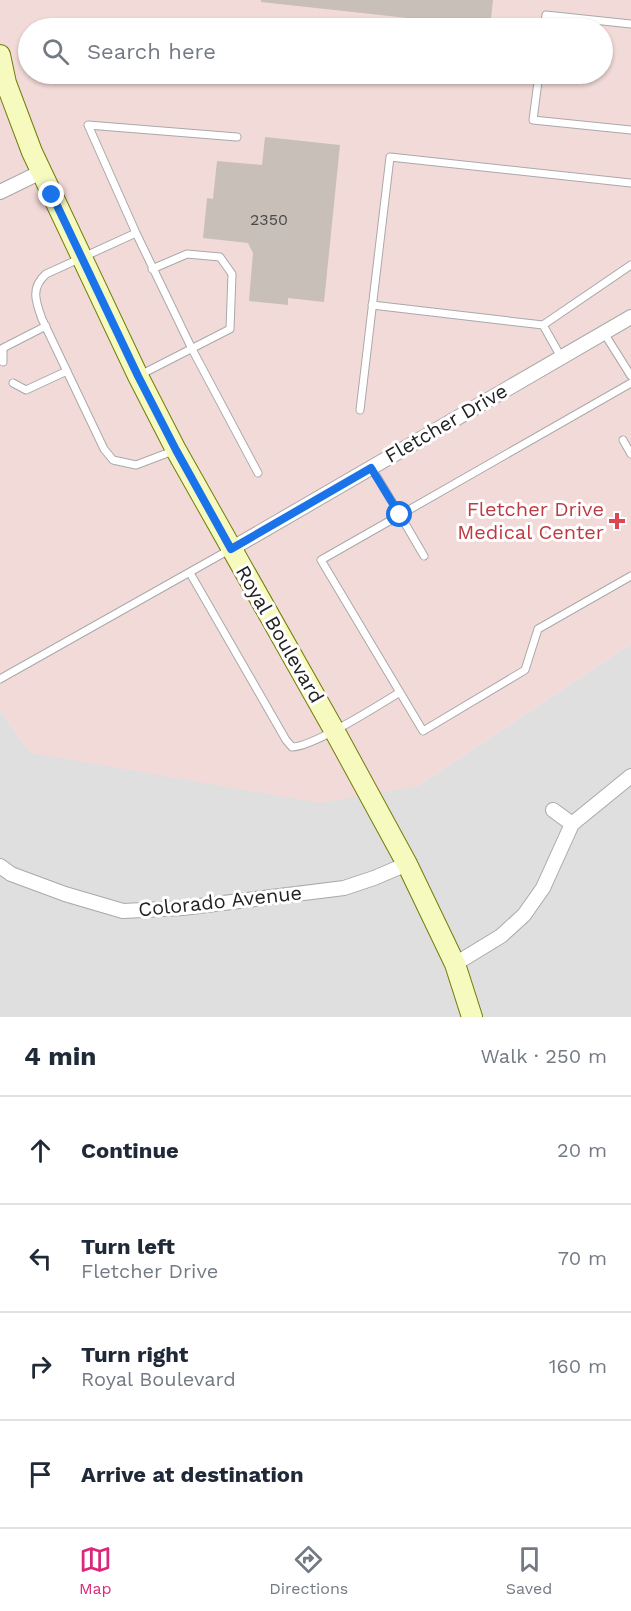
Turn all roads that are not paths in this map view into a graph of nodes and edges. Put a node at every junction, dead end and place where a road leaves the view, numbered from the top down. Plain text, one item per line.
1 (546, 18) edge
2 (574, 18) edge
3 (613, 22) edge
4 (631, 24) edge
5 (0, 55) edge
6 (538, 84) edge
7 (631, 130) edge
8 (237, 137) dead end
9 (41, 172) junction
10 (631, 183) edge
11 (0, 192) edge
12 (136, 233) junction
13 (81, 257) junction
14 (631, 265) edge
15 (152, 269) junction
16 (372, 305) junction
17 (631, 317) edge
18 (543, 325) junction
19 (46, 326) junction
20 (604, 333) junction
21 (192, 349) junction
22 (561, 357) junction
23 (3, 362) dead end
24 (67, 371) junction
25 (138, 376) junction
26 (631, 376) edge
27 (13, 383) dead end
28 (631, 383) edge
29 (360, 410) dead end
30 (623, 441) dead end
31 (176, 450) junction
32 (631, 454) edge
33 (371, 468) junction
34 (258, 473) dead end
35 (400, 515) junction
36 (231, 549) junction
37 (424, 556) dead end
38 (190, 573) junction
39 (631, 576) edge
40 (0, 679) edge
41 (400, 693) junction
42 (334, 730) junction
43 (631, 776) edge
44 (553, 810) dead end
45 (572, 824) junction
46 (407, 864) junction
47 (0, 866) edge
48 (455, 964) junction
49 (472, 1017) edge

1 - 2 lane
3 - 4 lane
5 - 9 street, Royal Boulevard
6 - 7 lane
8 - 12 lane
9 - 11 street
9 - 13 street, Royal Boulevard
10 - 16 lane
12 - 13 lane
12 - 15 lane
13 - 19 lane
13 - 25 street, Royal Boulevard
14 - 18 lane
15 - 21 lane
15 - 21 lane
16 - 18 lane
16 - 29 lane
17 - 20 street, Fletcher Drive
18 - 22 lane
19 - 23 lane
19 - 24 lane
20 - 22 street, Fletcher Drive
20 - 26 lane
21 - 25 lane
21 - 34 lane
22 - 33 street, Fletcher Drive
24 - 27 lane
24 - 31 lane
25 - 31 street, Royal Boulevard
28 - 35 lane
30 - 32 lane
31 - 36 street, Royal Boulevard
33 - 35 lane
33 - 36 street, Fletcher Drive
35 - 37 lane
35 - 41 lane
36 - 38 lane
36 - 42 street, Royal Boulevard
38 - 40 lane
38 - 42 lane
39 - 41 lane
41 - 42 lane
42 - 46 street, Royal Boulevard
43 - 45 street
44 - 45 street
45 - 48 street
46 - 47 street, Colorado Avenue
46 - 48 street, Royal Boulevard
48 - 49 street, Royal Boulevard

